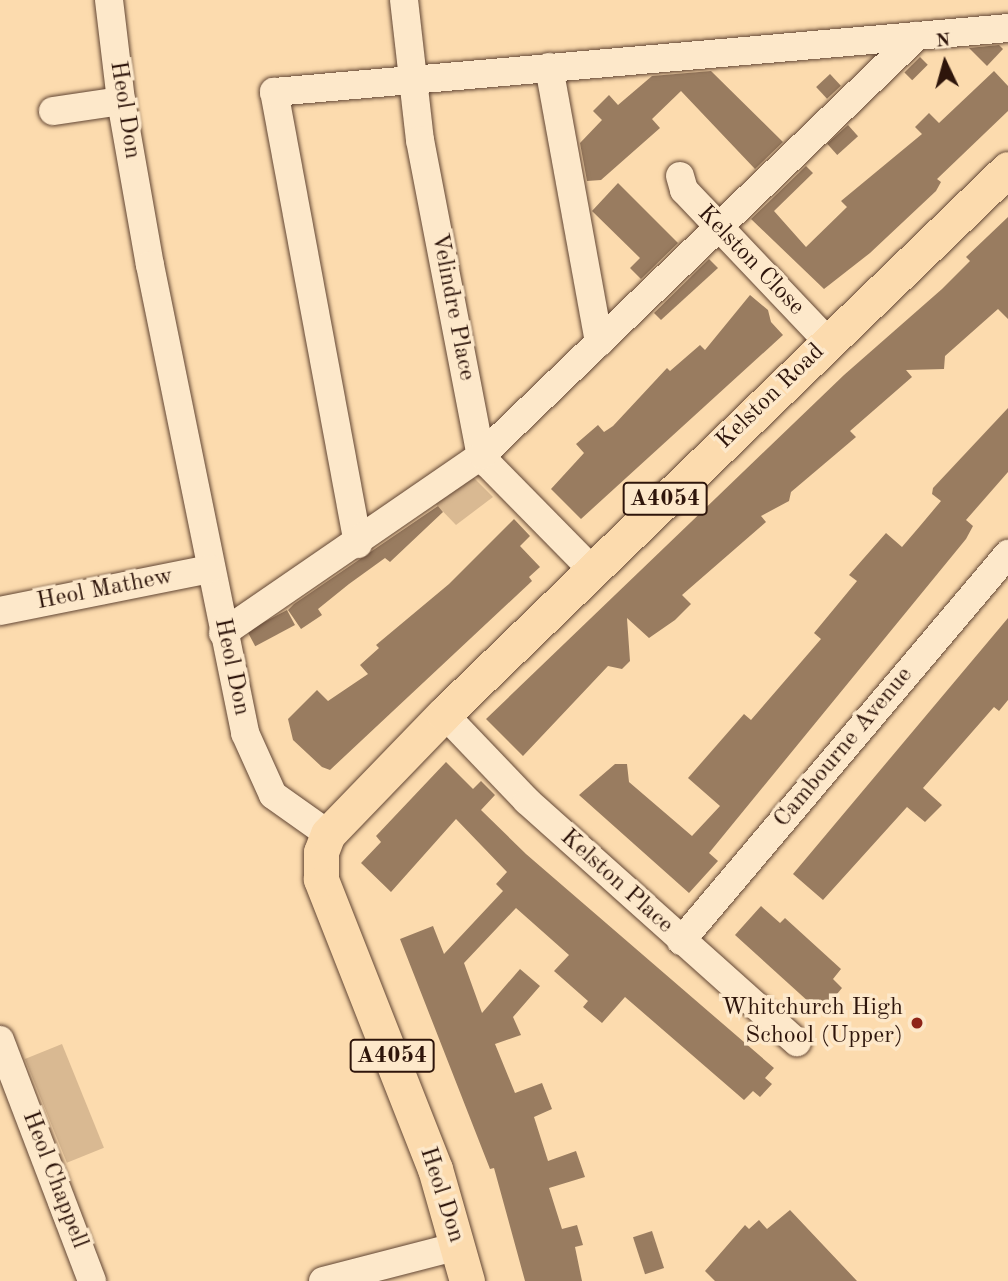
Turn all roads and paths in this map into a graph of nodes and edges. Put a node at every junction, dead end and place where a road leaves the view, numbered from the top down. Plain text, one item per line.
1 (109, 0) edge
2 (404, 0) edge
3 (1008, 28) edge
4 (917, 36) junction
5 (549, 67) junction
6 (411, 78) junction
7 (121, 101) junction
8 (52, 111) dead end
9 (1008, 169) edge
10 (680, 176) dead end
11 (716, 226) junction
12 (599, 342) junction
13 (828, 342) junction
14 (482, 455) junction
15 (358, 544) junction
16 (1008, 555) edge
17 (210, 569) junction
18 (592, 570) junction
19 (0, 611) edge
20 (223, 633) junction
21 (444, 714) junction
22 (328, 834) junction
23 (681, 941) junction
24 (0, 1040) edge
25 (796, 1042) dead end
26 (458, 1246) junction
27 (92, 1281) edge
28 (323, 1281) edge
29 (467, 1281) edge

1 - 7 street, Heol Don
2 - 6 street, Velindre Place
3 - 4 street
4 - 5 street
4 - 11 street
5 - 6 street
5 - 12 street
6 - 14 street, Velindre Place
6 - 15 street
7 - 8 street
7 - 17 street, Heol Don
9 - 13 main road, Kelston Road / A4054
10 - 11 street, Kelston Close
11 - 12 street
11 - 13 street, Kelston Close
12 - 14 street
13 - 18 main road, Kelston Road / A4054
14 - 15 street
14 - 18 street
15 - 20 street
16 - 23 street, Cambourne Avenue
17 - 19 street, Heol Mathew
17 - 20 street, Heol Don
18 - 21 main road, Kelston Road / A4054
20 - 22 street, Heol Don
21 - 22 main road, Kelston Road / A4054
21 - 23 street, Kelston Place
22 - 26 main road, Heol Don / A4054
23 - 25 street, Kelston Place
24 - 27 street, Heol Chappell
26 - 28 street
26 - 29 main road, Heol Don / A4054

